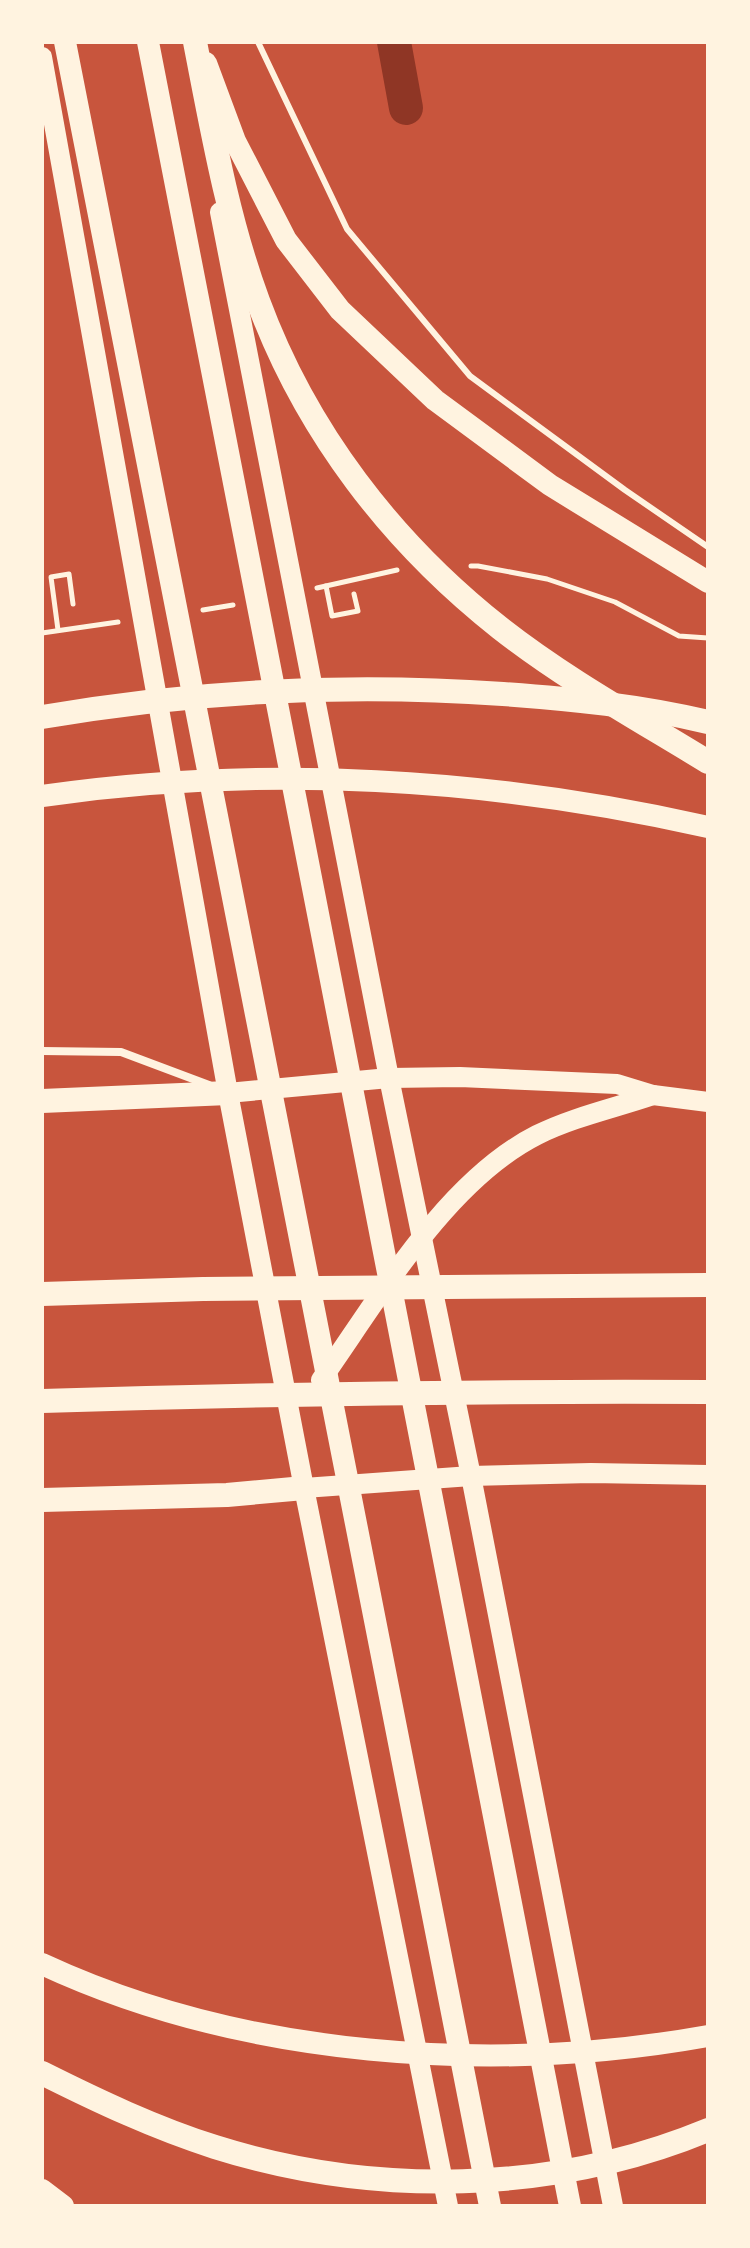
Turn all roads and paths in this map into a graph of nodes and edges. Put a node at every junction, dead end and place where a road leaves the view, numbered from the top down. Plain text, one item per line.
1 (65, 42) edge
2 (148, 42) edge
3 (187, 42) edge
4 (197, 42) edge
5 (258, 42) edge
6 (42, 57) edge
7 (708, 547) edge
8 (463, 566) dead end
9 (406, 569) dead end
10 (708, 582) edge
11 (326, 586) junction
12 (312, 589) dead end
13 (354, 594) dead end
14 (73, 604) dead end
15 (241, 604) dead end
16 (197, 611) dead end
17 (124, 622) dead end
18 (58, 630) junction
19 (42, 633) edge
20 (708, 638) edge
21 (42, 717) edge
22 (708, 722) edge
23 (708, 762) edge
24 (42, 796) edge
25 (708, 827) edge
26 (42, 1051) edge
27 (389, 1078) junction
28 (228, 1093) junction
29 (653, 1095) junction
30 (42, 1101) edge
31 (708, 1102) edge
32 (422, 1238) junction
33 (708, 1285) edge
34 (42, 1294) edge
35 (708, 1392) edge
36 (42, 1401) edge
37 (291, 1421) junction
38 (708, 1475) edge
39 (471, 1476) junction
40 (304, 1488) junction
41 (42, 1500) edge
42 (42, 1964) edge
43 (708, 2036) edge
44 (42, 2073) edge
45 (708, 2130) edge
46 (42, 2190) edge
47 (63, 2206) edge
48 (448, 2206) edge
49 (490, 2206) edge
50 (570, 2206) edge
51 (613, 2206) edge

1 - 49 highway
2 - 50 highway
3 - 27 main road
4 - 10 highway
4 - 23 highway
5 - 7 lane
6 - 28 main road
8 - 20 path
9 - 11 path
11 - 12 path
11 - 13 path
14 - 18 path
15 - 16 path
17 - 18 path
18 - 19 path
21 - 22 highway
24 - 25 highway
26 - 28 street
27 - 28 main road
27 - 29 main road
27 - 32 main road
28 - 30 highway
28 - 37 main road
29 - 31 main road
29 - 32 main road
32 - 37 main road
32 - 39 main road
33 - 34 highway
35 - 36 highway
37 - 40 main road
38 - 39 main road
39 - 40 main road
39 - 51 main road
40 - 41 highway
40 - 48 main road
42 - 43 highway
44 - 45 highway
46 - 47 highway

